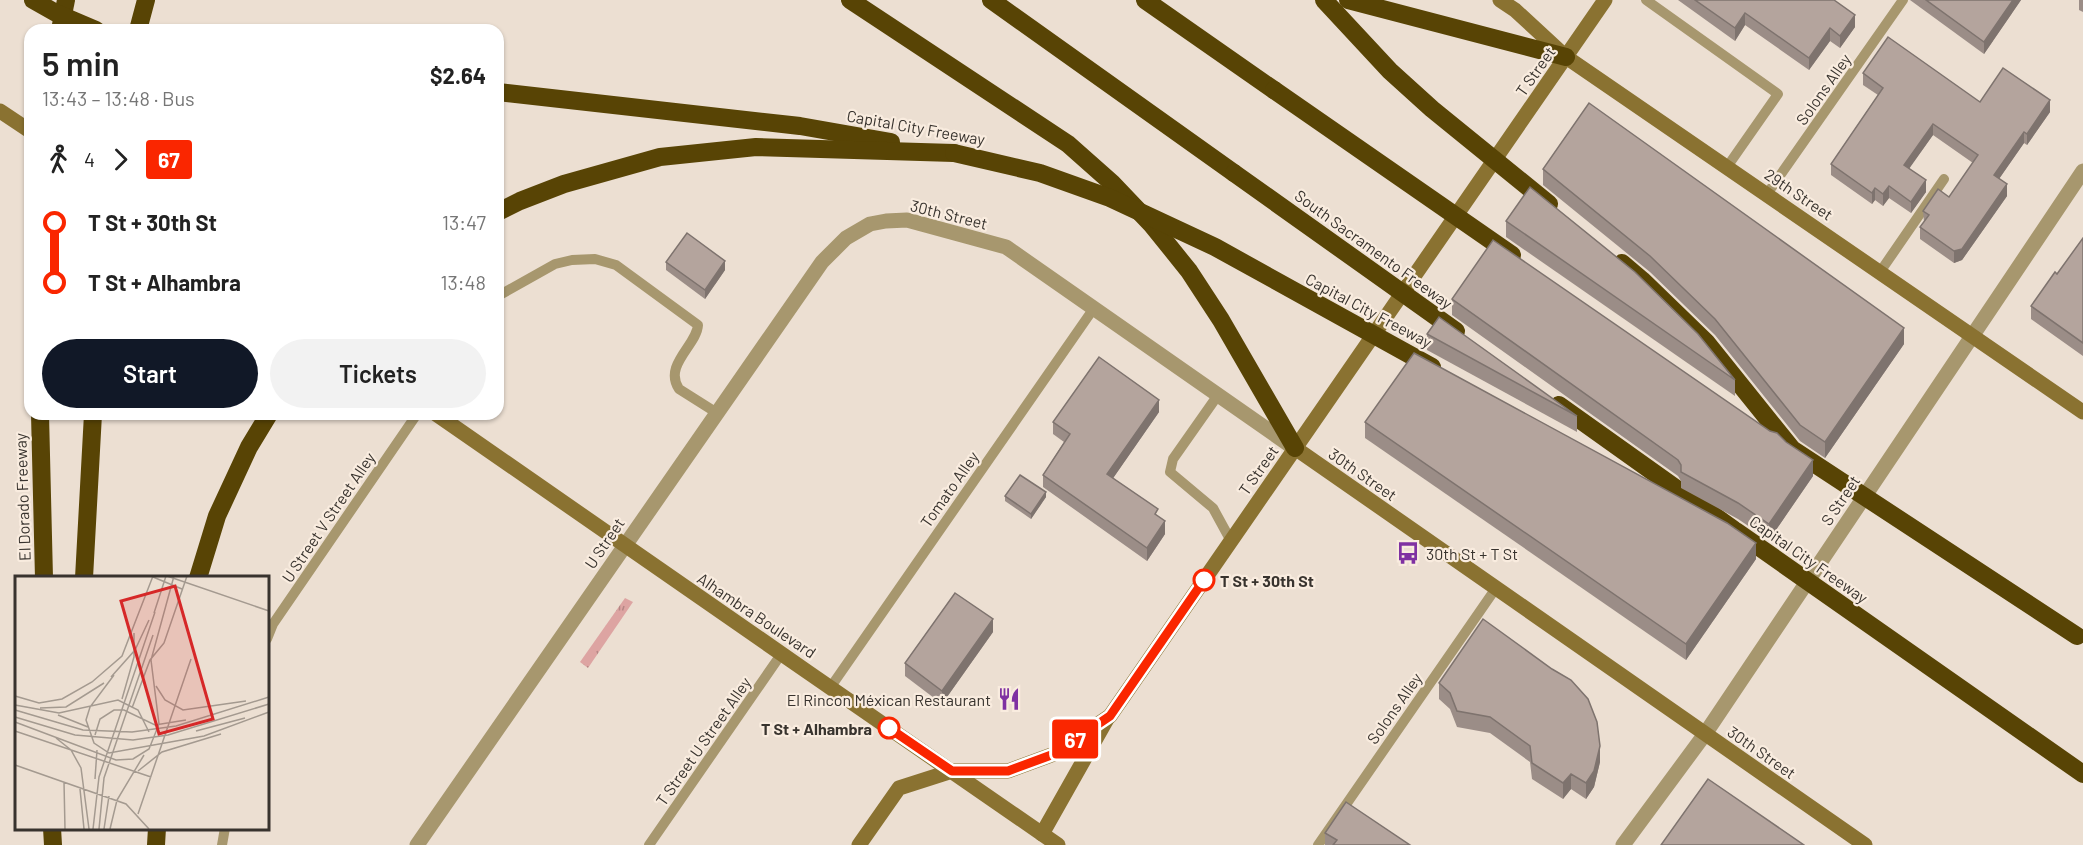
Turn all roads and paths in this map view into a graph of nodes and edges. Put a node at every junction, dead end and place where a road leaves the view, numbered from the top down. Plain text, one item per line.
1 (33, 0) edge
2 (66, 0) edge
3 (146, 0) edge
4 (850, 0) edge
5 (991, 0) edge
6 (1145, 0) edge
7 (1324, 0) edge
8 (1348, 0) edge
9 (1500, 0) edge
10 (1605, 0) edge
11 (1646, 0) edge
12 (1903, 0) edge
13 (61, 24) edge
14 (82, 24) edge
15 (140, 24) edge
16 (1566, 57) junction
17 (504, 93) edge
18 (0, 111) edge
19 (24, 127) edge
20 (954, 153) junction
21 (1727, 167) junction
22 (2083, 171) edge
23 (1944, 179) dead end
24 (1767, 194) junction
25 (504, 209) edge
26 (1560, 213) edge
27 (1606, 250) edge
28 (822, 261) joint
29 (1528, 266) edge
30 (1880, 272) junction
31 (504, 294) edge
32 (1094, 308) junction
33 (1971, 335) junction
34 (1474, 344) edge
35 (1451, 377) edge
36 (1541, 392) edge
37 (1218, 395) junction
38 (2083, 412) edge
39 (717, 413) junction
40 (1743, 415) edge
41 (40, 420) edge
42 (93, 420) edge
43 (265, 420) edge
44 (413, 420) edge
45 (444, 420) edge
46 (1294, 448) junction
47 (1792, 449) junction
48 (1608, 462) edge
49 (1733, 529) junction
50 (1231, 541) junction
51 (623, 546) junction
52 (44, 576) edge
53 (84, 576) edge
54 (199, 576) edge
55 (1496, 588) junction
56 (268, 636) edge
57 (2083, 640) edge
58 (782, 653) junction
59 (830, 688) junction
60 (1110, 716) junction
61 (1705, 734) junction
62 (952, 771) junction
63 (2083, 774) edge
64 (52, 830) edge
65 (157, 830) edge
66 (225, 830) edge
67 (1042, 834) junction
68 (53, 845) edge
69 (156, 845) edge
70 (222, 845) edge
71 (417, 845) edge
72 (649, 845) edge
73 (859, 845) edge
74 (1058, 845) edge
75 (1318, 845) edge
76 (1623, 845) edge
77 (1865, 845) edge

1 - 14 highway, bridge
2 - 13 highway
3 - 15 highway
4 - 46 highway
5 - 34 highway, South Sacramento Freeway, bridge
6 - 29 highway, bridge
7 - 26 highway, bridge
8 - 16 highway
9 - 16 main road, 29th Street
10 - 16 main road, T Street
11 - 21 lane
12 - 24 lane, Solons Alley
16 - 21 main road, 29th Street
16 - 46 main road, T Street
17 - 20 highway, Capital City Freeway
18 - 19 main road
20 - 25 highway
20 - 35 highway, Capital City Freeway, bridge
21 - 24 main road, 29th Street
22 - 33 street, S Street
23 - 30 lane
24 - 30 main road, 29th Street
27 - 47 highway, bridge
28 - 32 street, 30th Street
28 - 39 street, U Street
30 - 33 main road, 29th Street
31 - 39 lane
32 - 37 street, 30th Street
32 - 59 lane, Tomato Alley
33 - 38 main road, 29th Street
33 - 61 street, S Street
36 - 49 highway, bridge
37 - 46 street, 30th Street
37 - 50 lane
39 - 51 street, U Street
40 - 47 highway, bridge
41 - 52 highway, El Dorado Freeway
42 - 53 highway
43 - 54 highway
44 - 56 lane, U Street V Street Alley
45 - 51 main road, Alhambra Boulevard
46 - 50 main road, T Street
46 - 55 main road, 30th Street
47 - 57 highway, bridge
48 - 49 highway, Capital City Freeway, bridge
49 - 63 highway, Capital City Freeway, bridge
50 - 60 main road, T Street
51 - 58 main road, Alhambra Boulevard
51 - 71 street, U Street
55 - 61 main road, 30th Street
55 - 75 lane, Solons Alley
58 - 59 main road, Alhambra Boulevard
58 - 72 lane, T Street U Street Alley
59 - 62 main road, Alhambra Boulevard
60 - 62 main road, T Street
60 - 67 main road
61 - 76 street, S Street
61 - 77 main road, 30th Street
62 - 67 main road, Alhambra Boulevard
62 - 73 main road, T Street
64 - 68 highway
65 - 69 highway
66 - 70 lane
67 - 74 main road, Alhambra Boulevard

